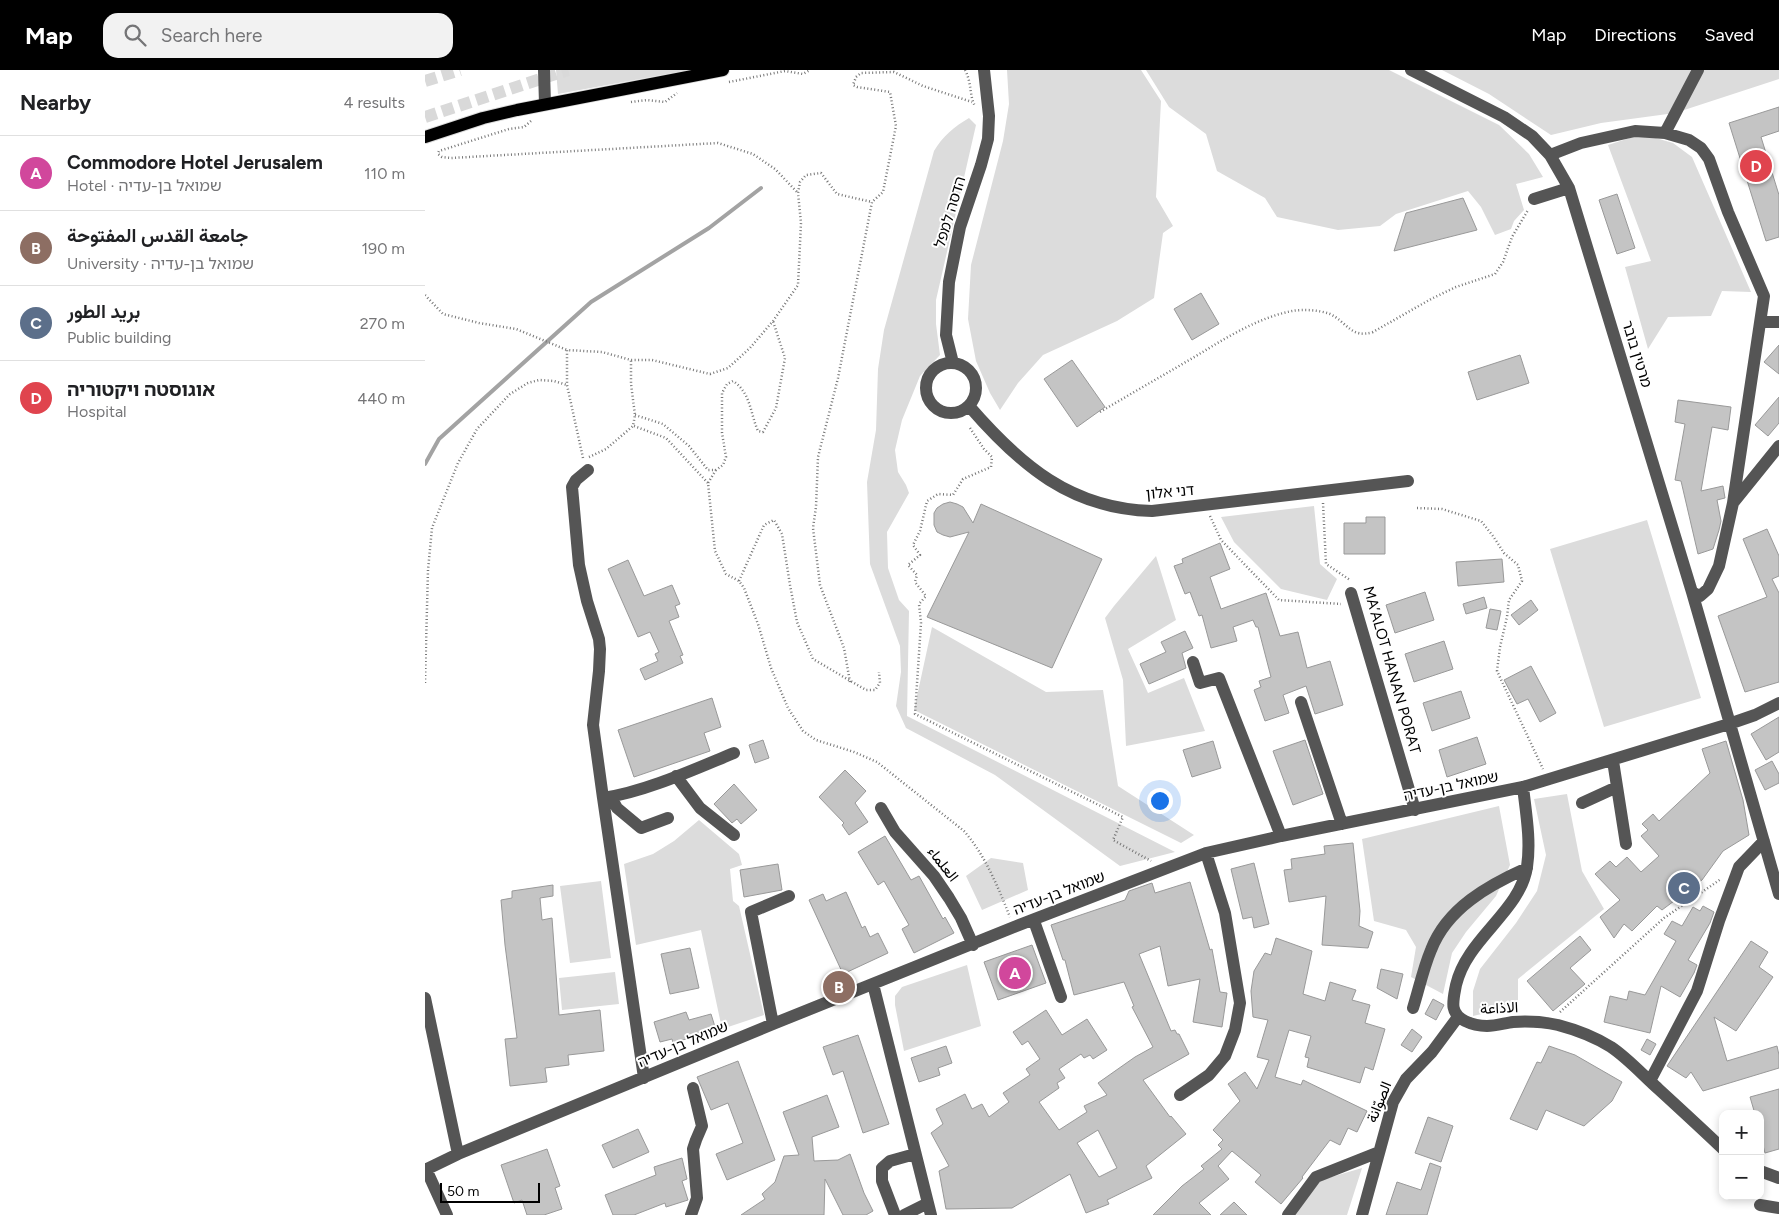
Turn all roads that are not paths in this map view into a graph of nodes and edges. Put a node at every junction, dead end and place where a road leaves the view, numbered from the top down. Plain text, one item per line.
1 (544, 70) edge
2 (984, 70) edge
3 (1411, 70) edge
4 (1698, 70) edge
5 (725, 76) edge
6 (545, 104) junction
7 (1665, 133) junction
8 (425, 137) edge
9 (1550, 155) junction
10 (1569, 188) junction
11 (1534, 199) road end
12 (1760, 322) junction
13 (1779, 322) edge
14 (953, 363) junction
15 (969, 406) junction
16 (1779, 446) edge
17 (588, 470) dead end
18 (1409, 481) dead end
19 (1733, 503) junction
20 (1693, 592) junction
21 (1353, 599) road end
22 (1193, 662) dead end
23 (1301, 702) dead end
24 (1779, 703) edge
25 (1729, 724) junction
26 (734, 752) dead end
27 (1613, 760) junction
28 (676, 776) junction
29 (1617, 787) junction
30 (1523, 788) junction
31 (607, 797) junction
32 (1582, 802) dead end
33 (881, 808) dead end
34 (1415, 810) junction
35 (668, 818) dead end
36 (1342, 824) junction
37 (734, 835) dead end
38 (1281, 836) junction
39 (1764, 841) junction
40 (1626, 844) dead end
41 (1206, 854) junction
42 (1527, 868) junction
43 (1779, 894) edge
44 (789, 896) dead end
45 (1034, 921) junction
46 (973, 945) junction
47 (873, 984) junction
48 (1061, 997) dead end
49 (425, 998) edge
50 (1413, 1008) dead end
51 (1458, 1017) junction
52 (773, 1024) junction
53 (644, 1078) junction
54 (1650, 1082) junction
55 (693, 1088) dead end
56 (1179, 1095) dead end
57 (1719, 1145) edge
58 (1379, 1152) junction
59 (458, 1154) junction
60 (915, 1154) junction
61 (426, 1170) edge
62 (1764, 1172) edge
63 (1779, 1178) edge
64 (1759, 1205) dead end
65 (1779, 1208) edge
66 (929, 1209) edge
67 (447, 1215) edge
68 (691, 1215) edge
69 (895, 1215) edge
70 (904, 1215) edge
71 (1288, 1215) edge
72 (1362, 1215) edge

1 - 6 street
2 - 14 street, הדסה למפל
3 - 9 street, מרטין בובר
4 - 7 street
5 - 6 main road
6 - 8 main road
7 - 9 street
7 - 12 street
9 - 10 street, מרטין בובר
10 - 11 street
10 - 20 street, מרטין בובר
12 - 13 street
12 - 19 street
14 - 15 street
14 - 15 street
15 - 18 street, דני אלון
16 - 19 street
17 - 31 street
19 - 20 street
20 - 25 street, מרטין בובר
21 - 34 street, MA’ALOT HANAN PORAT
22 - 38 street
23 - 36 street
24 - 25 street, שמואל בן-עדיה
25 - 27 street, שמואל בן-עדיה
25 - 39 street, מרטין בובר
26 - 28 street
27 - 29 street
27 - 30 street, שמואל בן-עדיה
28 - 31 street
28 - 37 street
29 - 32 street
29 - 40 street
30 - 34 street, שמואל בן-עדיה
30 - 42 street
31 - 35 street
31 - 53 street
33 - 46 street, العلماء
34 - 36 street, שמואל בן-עדיה
36 - 38 street, שמואל בן-עדיה
38 - 41 street, שמואל בן-עדיה
39 - 43 street, מרטין בובר
39 - 54 street
41 - 45 street, שמואל בן-עדיה
41 - 56 street
42 - 50 street
42 - 51 street
44 - 52 street
45 - 46 street, שמואל בן-עדיה
45 - 48 street
46 - 47 street, שמואל בן-עדיה
47 - 52 street, שמואל בן-עדיה
47 - 60 street
49 - 59 street
51 - 54 street, الاذاعة
51 - 58 street, الصوّانة
52 - 53 street, שמואל בן-עדיה
53 - 59 street, שמואל בן-עדיה
54 - 57 street, الاذاعة
55 - 68 street
58 - 71 street
58 - 72 street, الصوّانة
59 - 61 street, שמואל בן-עדיה
60 - 66 street
60 - 69 street
61 - 67 street
62 - 63 street
64 - 65 street
66 - 70 street

